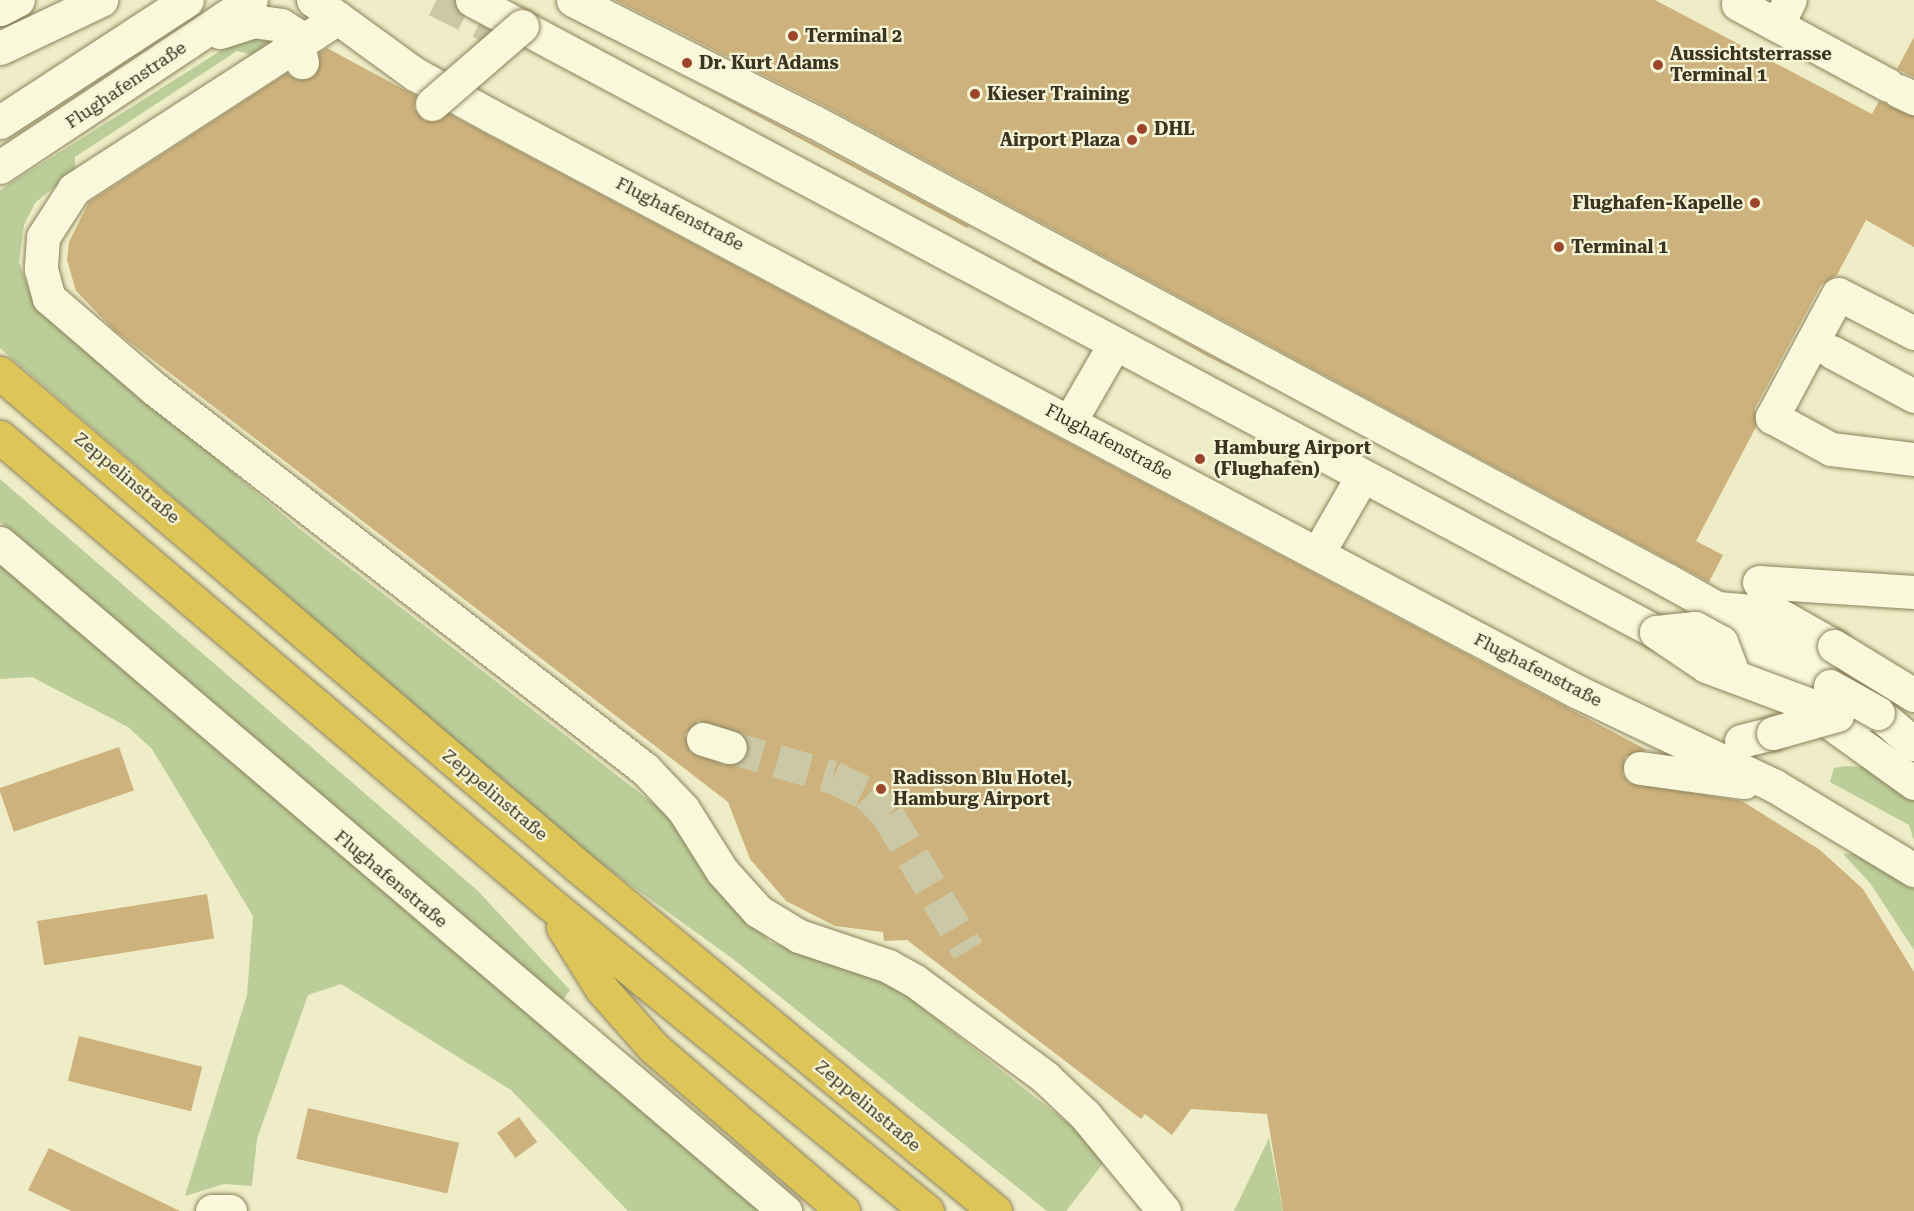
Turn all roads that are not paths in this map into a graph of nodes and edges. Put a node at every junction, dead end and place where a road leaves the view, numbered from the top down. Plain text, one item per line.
1 (18, 0) edge
2 (101, 0) edge
3 (187, 0) edge
4 (251, 0) edge
5 (472, 0) edge
6 (573, 0) edge
7 (1738, 4) dead end
8 (0, 9) edge
9 (1783, 13) edge
10 (522, 26) junction
11 (315, 30) edge
12 (185, 44) junction
13 (0, 48) edge
14 (1901, 91) edge
15 (432, 104) dead end
16 (0, 122) edge
17 (0, 167) edge
18 (1914, 333) edge
19 (1111, 350) dead end
20 (1832, 352) dead end
21 (0, 373) edge
22 (1914, 396) edge
23 (1070, 422) junction
24 (0, 437) edge
25 (1914, 459) edge
26 (1360, 480) dead end
27 (0, 543) edge
28 (1318, 553) junction
29 (1759, 582) dead end
30 (1914, 592) edge
31 (1717, 608) junction
32 (1656, 632) junction
33 (1733, 673) junction
34 (1914, 693) edge
35 (1827, 704) junction
36 (1742, 741) dead end
37 (1914, 744) edge
38 (1640, 768) dead end
39 (1914, 783) edge
40 (1773, 785) junction
41 (1914, 870) edge
42 (548, 902) junction
43 (212, 1211) edge
44 (230, 1211) edge
45 (785, 1211) edge
46 (843, 1211) edge
47 (927, 1211) edge
48 (995, 1211) edge
49 (1164, 1211) edge

1 - 8 street
2 - 13 street
3 - 16 street, Flughafenstraße, bridge
4 - 12 street, Flughafenstraße
5 - 10 street
6 - 31 street
7 - 9 street
9 - 14 street
10 - 15 street, bridge
10 - 32 street
11 - 12 street, Flughafenstraße
11 - 23 street, Flughafenstraße
11 - 49 street
12 - 17 street, Flughafenstraße
18 - 25 street
19 - 23 street
20 - 22 street
21 - 48 highway, Zeppelinstraße
23 - 28 street, Flughafenstraße
24 - 42 highway
26 - 28 street
27 - 45 street, Flughafenstraße
28 - 40 street, Flughafenstraße
29 - 30 street
31 - 34 street, bridge
31 - 35 street
32 - 33 street, bridge
32 - 33 street, bridge
33 - 35 street, bridge
34 - 35 street
35 - 36 street, bridge
35 - 37 street
35 - 39 street
38 - 40 street
40 - 41 street, Flughafenstraße
42 - 46 highway
42 - 47 highway
43 - 44 street

